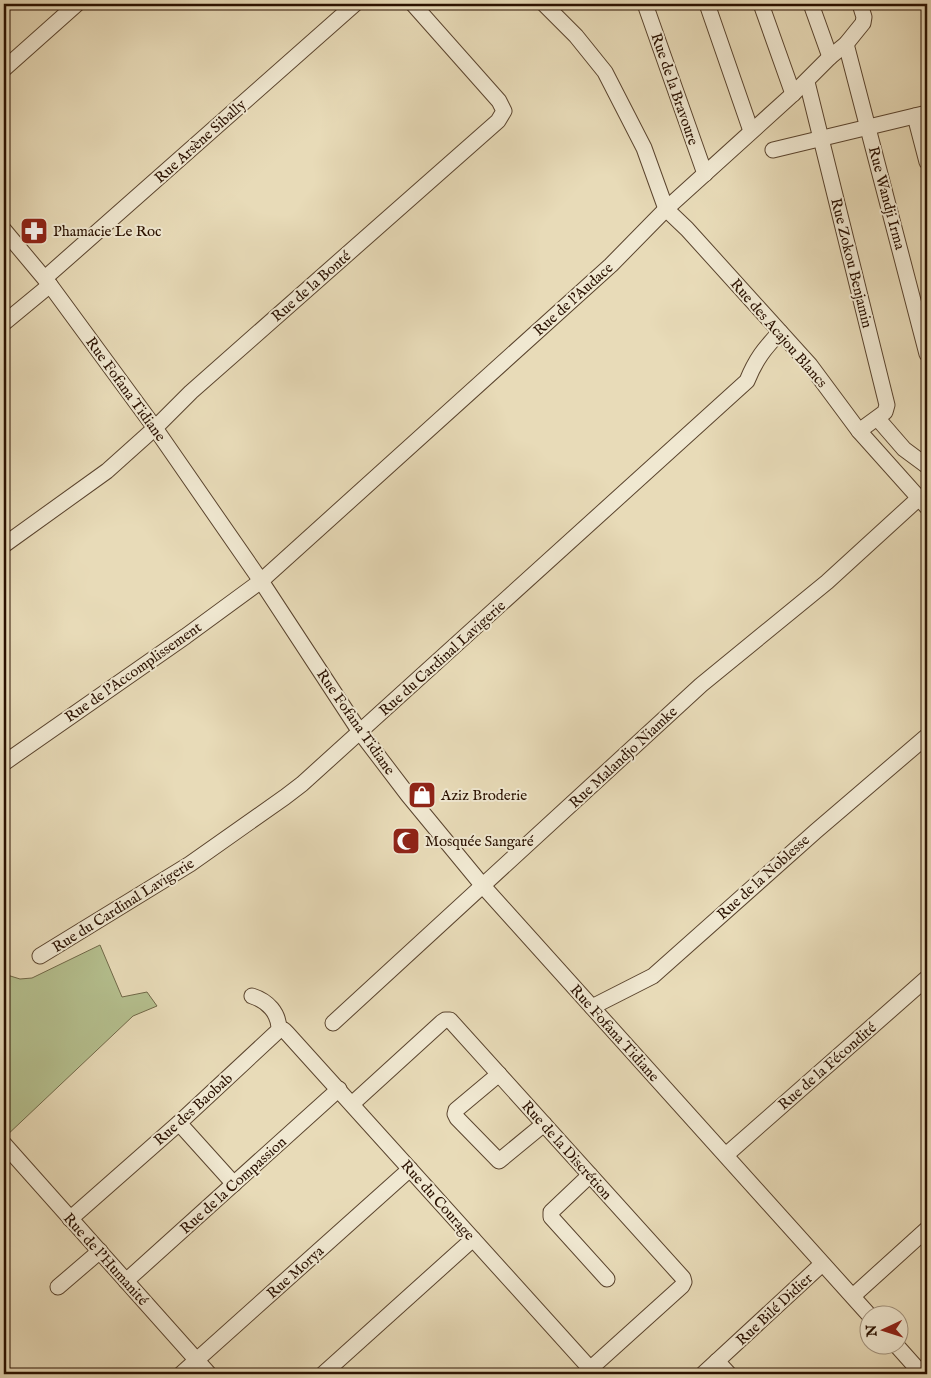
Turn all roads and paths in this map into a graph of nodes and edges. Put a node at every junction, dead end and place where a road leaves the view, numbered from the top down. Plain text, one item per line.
1 (77, 4) edge
2 (355, 4) edge
3 (413, 4) edge
4 (544, 4) edge
5 (645, 4) edge
6 (707, 4) edge
7 (762, 4) edge
8 (811, 4) edge
9 (860, 4) edge
10 (846, 44) junction
11 (830, 57) junction
12 (4, 69) edge
13 (807, 82) junction
14 (793, 94) junction
15 (921, 115) edge
16 (869, 127) junction
17 (751, 132) junction
18 (821, 138) junction
19 (773, 150) dead end
20 (927, 162) edge
21 (705, 174) junction
22 (666, 209) junction
23 (4, 230) edge
24 (48, 282) junction
25 (4, 323) edge
26 (780, 332) junction
27 (927, 354) edge
28 (878, 419) junction
29 (155, 428) junction
30 (859, 432) junction
31 (927, 466) edge
32 (923, 503) edge
33 (4, 545) edge
34 (261, 580) junction
35 (360, 732) junction
36 (927, 736) edge
37 (4, 763) edge
38 (483, 886) junction
39 (40, 956) dead end
40 (927, 978) edge
41 (252, 996) dead end
42 (592, 1007) junction
43 (333, 1023) dead end
44 (279, 1030) junction
45 (499, 1074) junction
46 (339, 1089) junction
47 (352, 1104) junction
48 (179, 1123) junction
49 (544, 1124) junction
50 (4, 1144) edge
51 (726, 1155) junction
52 (410, 1169) junction
53 (590, 1175) junction
54 (234, 1184) junction
55 (70, 1219) junction
56 (927, 1229) edge
57 (473, 1239) junction
58 (100, 1251) junction
59 (822, 1264) junction
60 (607, 1279) dead end
61 (126, 1281) junction
62 (58, 1288) dead end
63 (853, 1296) junction
64 (862, 1306) edge
65 (906, 1356) edge
66 (197, 1360) junction
67 (718, 1361) junction
68 (593, 1372) edge
69 (181, 1374) edge
70 (209, 1374) edge
71 (323, 1374) edge
72 (703, 1374) edge
73 (729, 1374) edge
74 (922, 1374) edge

1 - 12 street
2 - 24 street, Rue Arsène Sibally
3 - 29 street, Rue de la Bonté
4 - 22 street
5 - 21 street, Rue de la Bravoure
6 - 17 street
7 - 14 street
8 - 11 street
9 - 10 street, Rue de l'Audace
10 - 11 street, Rue de l'Audace
10 - 16 street, Rue Wandji Irma
11 - 13 street, Rue de l'Audace
13 - 14 street, Rue de l'Audace
13 - 18 street, Rue Zokou Benjamin
14 - 17 street, Rue de l'Audace
15 - 16 street
15 - 20 street
16 - 18 street
16 - 27 street, Rue Wandji Irma
17 - 21 street, Rue de l'Audace
18 - 19 street
18 - 28 street, Rue Zokou Benjamin
21 - 22 street, Rue de l'Audace
22 - 26 street, Rue des Acajou Blancs
22 - 34 street, Rue de l'Audace
23 - 24 street, Rue Fofana Tidiane
24 - 25 street, Rue Arsène Sibally
24 - 29 street, Rue Fofana Tidiane
26 - 30 street, Rue des Acajou Blancs
26 - 35 street, Rue du Cardinal Lavigerie
28 - 30 street
28 - 31 street
29 - 33 street, Rue de la Bonté
29 - 34 street, Rue Fofana Tidiane
30 - 32 street, Rue des Acajou Blancs
32 - 38 street, Rue Malandjo Niamke
34 - 35 street, Rue Fofana Tidiane
34 - 37 street, Rue de l'Accomplissement
35 - 38 street, Rue Fofana Tidiane
35 - 39 street, Rue du Cardinal Lavigerie
36 - 42 street, Rue de la Noblesse
38 - 42 street, Rue Fofana Tidiane
38 - 43 street, Rue Malandjo Niamke
40 - 51 street, Rue de la Fécondité
41 - 44 street
42 - 51 street, Rue Fofana Tidiane
44 - 46 street, Rue du Courage
44 - 48 street, Rue des Baobab
45 - 47 street, Rue de la Discrétion
45 - 49 street, Rue de la Discrétion
45 - 49 street
46 - 47 street, Rue du Courage
46 - 54 street, Rue de la Compassion
47 - 52 street, Rue du Courage
48 - 54 street
48 - 55 street, Rue des Baobab
49 - 53 street, Rue de la Discrétion
50 - 55 street, Rue de l'Humanité
51 - 59 street, Rue Fofana Tidiane
52 - 57 street, Rue du Courage
52 - 66 street, Rue Morya
53 - 60 street
53 - 68 street, Rue de la Discrétion
54 - 61 street, Rue de la Compassion
55 - 58 street, Rue de l'Humanité
56 - 63 street
57 - 68 street, Rue du Courage
57 - 71 street
58 - 61 street, Rue de l'Humanité
58 - 62 street
59 - 63 street, Rue Fofana Tidiane
59 - 67 street, Rue Bilé Didier
61 - 66 street, Rue de l'Humanité
63 - 64 street, Rue Fofana Tidiane
65 - 74 street
66 - 69 street, Rue Morya
66 - 70 street, Rue de l'Humanité
67 - 72 street, Rue Bilé Didier
67 - 73 street

